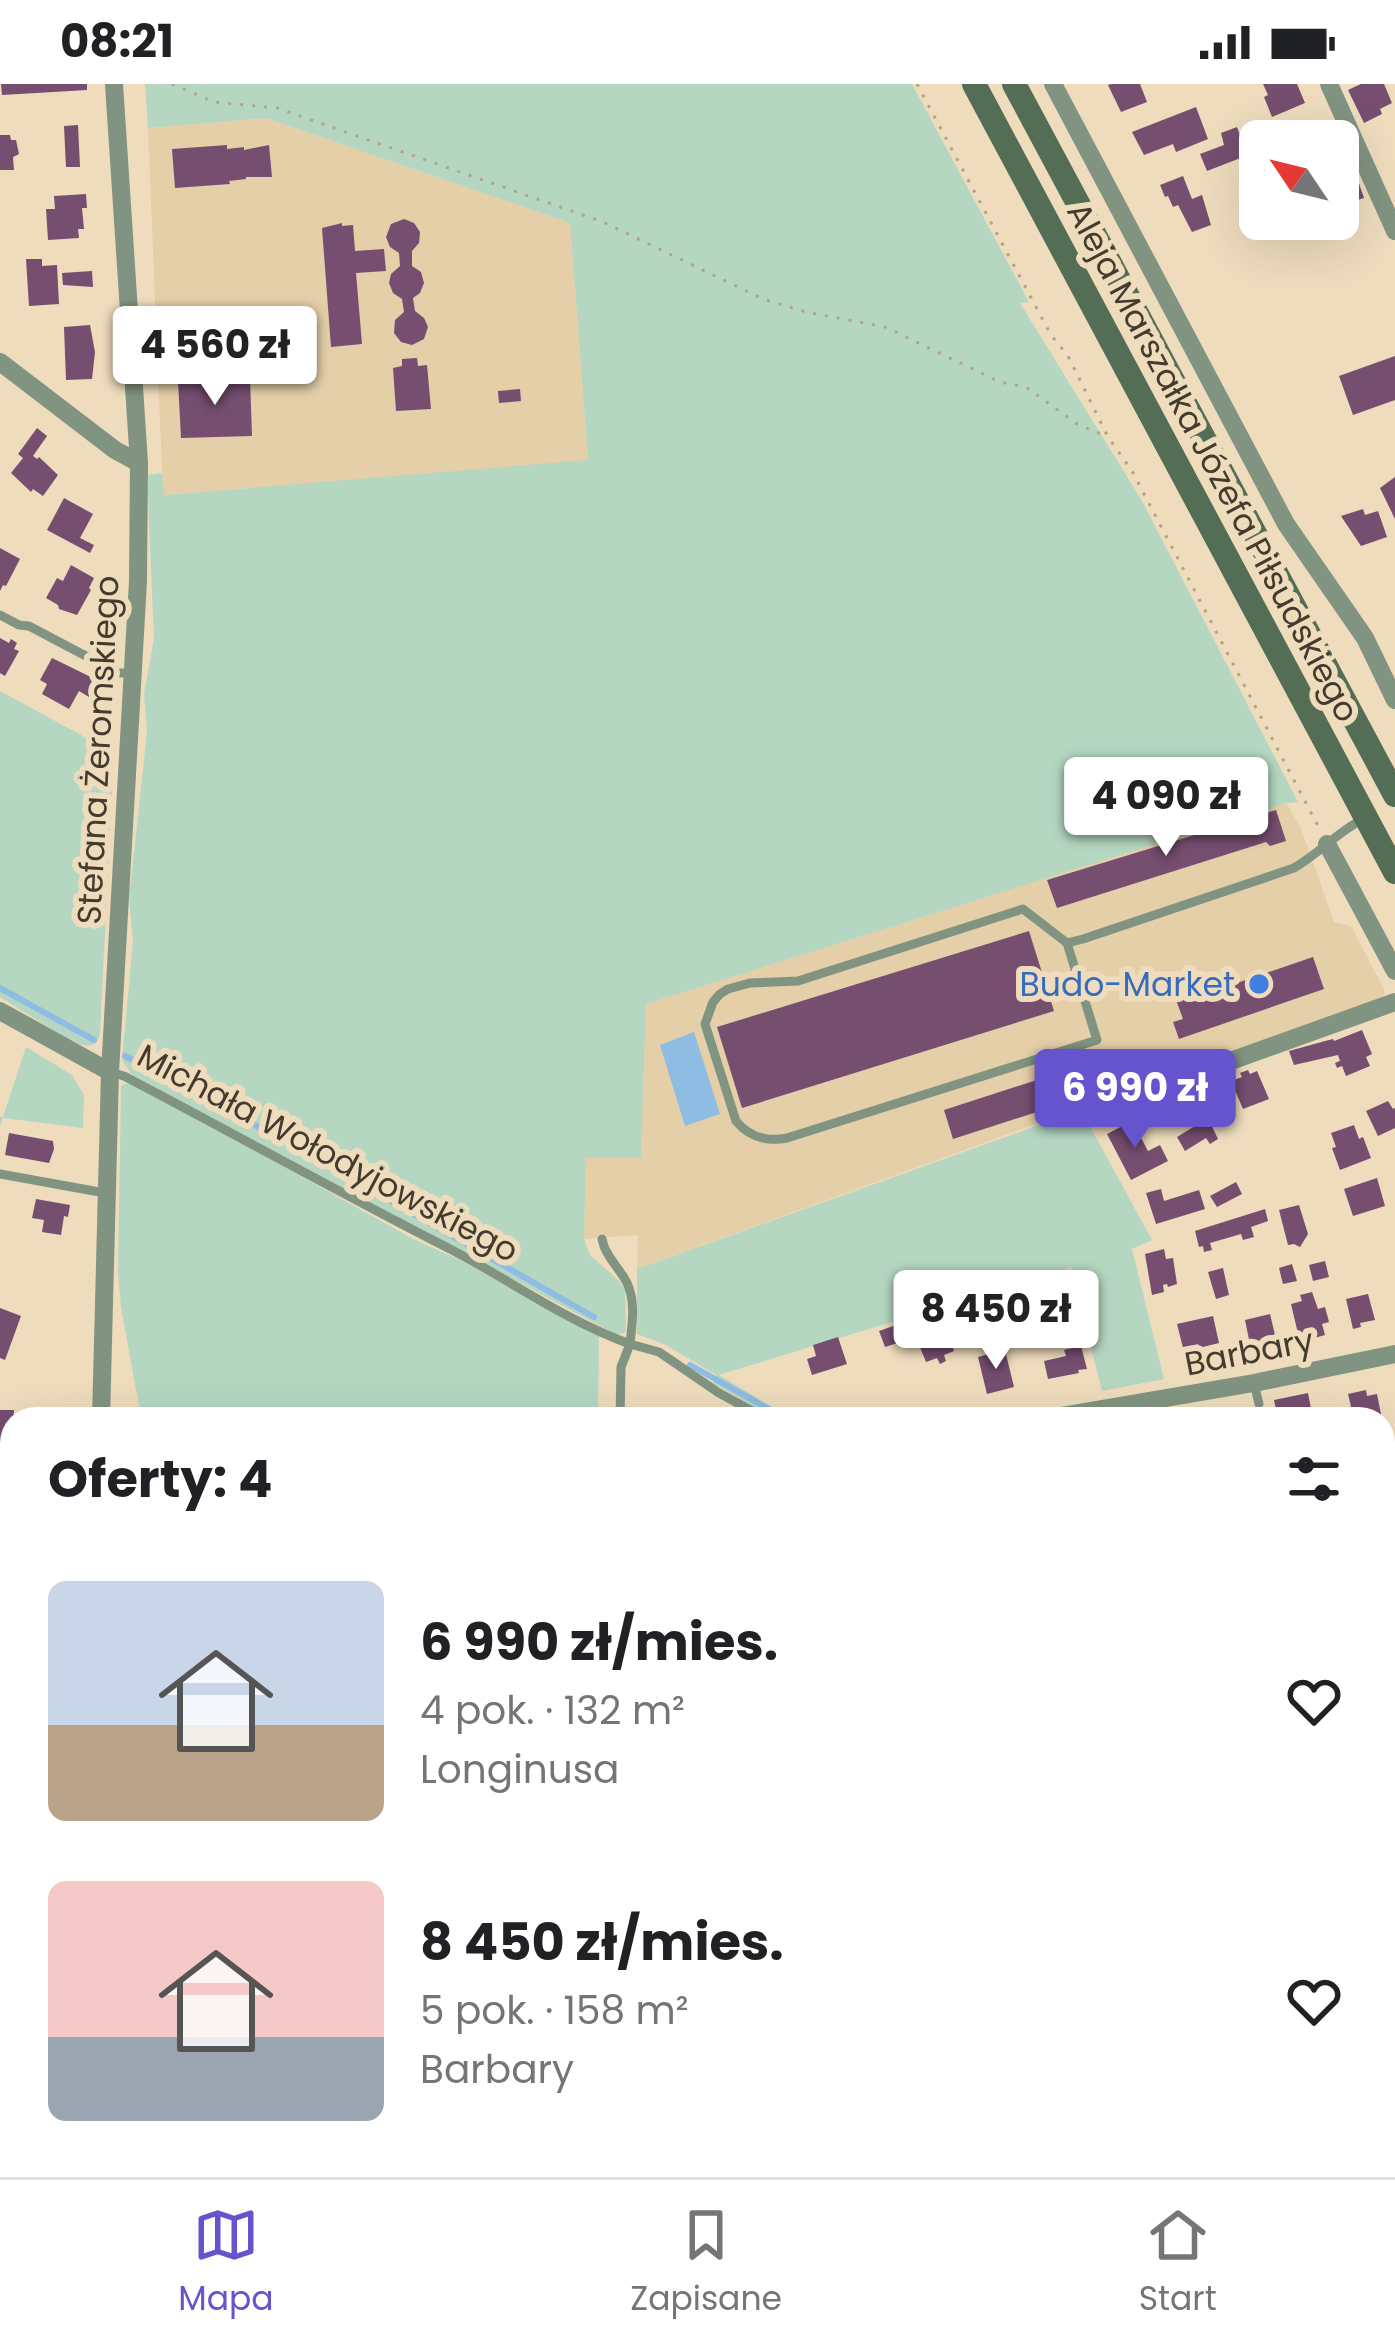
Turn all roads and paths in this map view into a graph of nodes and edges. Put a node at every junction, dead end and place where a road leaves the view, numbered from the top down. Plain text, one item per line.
1 (114, 84) edge
2 (172, 84) edge
3 (916, 84) edge
4 (974, 84) edge
5 (1014, 84) edge
6 (1053, 84) edge
7 (1329, 84) edge
8 (1395, 231) edge
9 (0, 362) edge
10 (1108, 437) junction
11 (139, 464) junction
12 (0, 615) edge
13 (132, 674) junction
14 (1395, 700) edge
15 (1395, 795) edge
16 (1366, 818) junction
17 (1327, 844) junction
18 (1395, 872) edge
19 (1066, 943) junction
20 (1395, 970) edge
21 (1395, 1002) edge
22 (0, 1011) edge
23 (110, 1072) junction
24 (1086, 1113) dead end
25 (0, 1174) edge
26 (105, 1193) junction
27 (602, 1239) dead end
28 (630, 1344) junction
29 (1395, 1354) edge
30 (1254, 1383) junction
31 (1259, 1404) dead end
32 (101, 1407) edge
33 (620, 1407) edge
34 (745, 1407) edge
35 (1113, 1407) edge

1 - 11 street, Stefana Żeromskiego
2 - 10 path
3 - 10 path
4 - 16 main road, Aleja Marszałka Józefa Piłsudskiego
5 - 15 main road, Aleja Marszałka Józefa Piłsudskiego
6 - 14 street
7 - 8 street
9 - 11 street
10 - 17 path
11 - 13 street, Stefana Żeromskiego
12 - 13 lane
13 - 23 street, Stefana Żeromskiego
16 - 17 lane
16 - 18 main road, Aleja Marszałka Józefa Piłsudskiego
17 - 19 lane
17 - 20 street
19 - 19 lane
21 - 24 street
22 - 23 street, Michała Wołodyjowskiego
23 - 26 street, Stefana Żeromskiego
23 - 28 lane, Michała Wołodyjowskiego
25 - 26 lane
26 - 32 street, Stefana Żeromskiego
27 - 28 lane
28 - 33 lane
28 - 34 lane, Michała Wołodyjowskiego
29 - 30 street, Barbary
30 - 31 lane
30 - 35 street, Barbary

